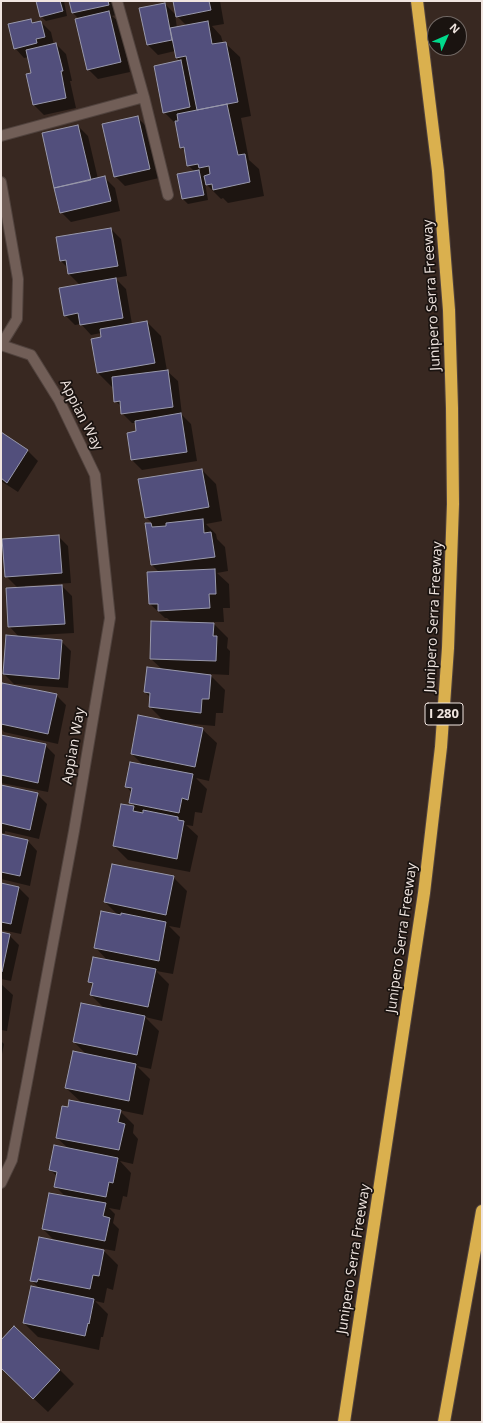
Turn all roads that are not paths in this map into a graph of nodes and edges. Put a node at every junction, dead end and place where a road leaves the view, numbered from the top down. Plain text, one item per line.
1 (117, 1) edge
2 (417, 1) edge
3 (144, 97) junction
4 (1, 136) edge
5 (1, 182) edge
6 (168, 195) dead end
7 (1, 345) edge
8 (1, 1183) edge
9 (482, 1211) edge
10 (344, 1422) edge
11 (444, 1422) edge

1 - 3 street
2 - 10 highway, Junipero Serra Freeway / I 280
3 - 4 street
3 - 6 street
5 - 7 street, Appian Way
7 - 8 street, Appian Way
9 - 11 highway

